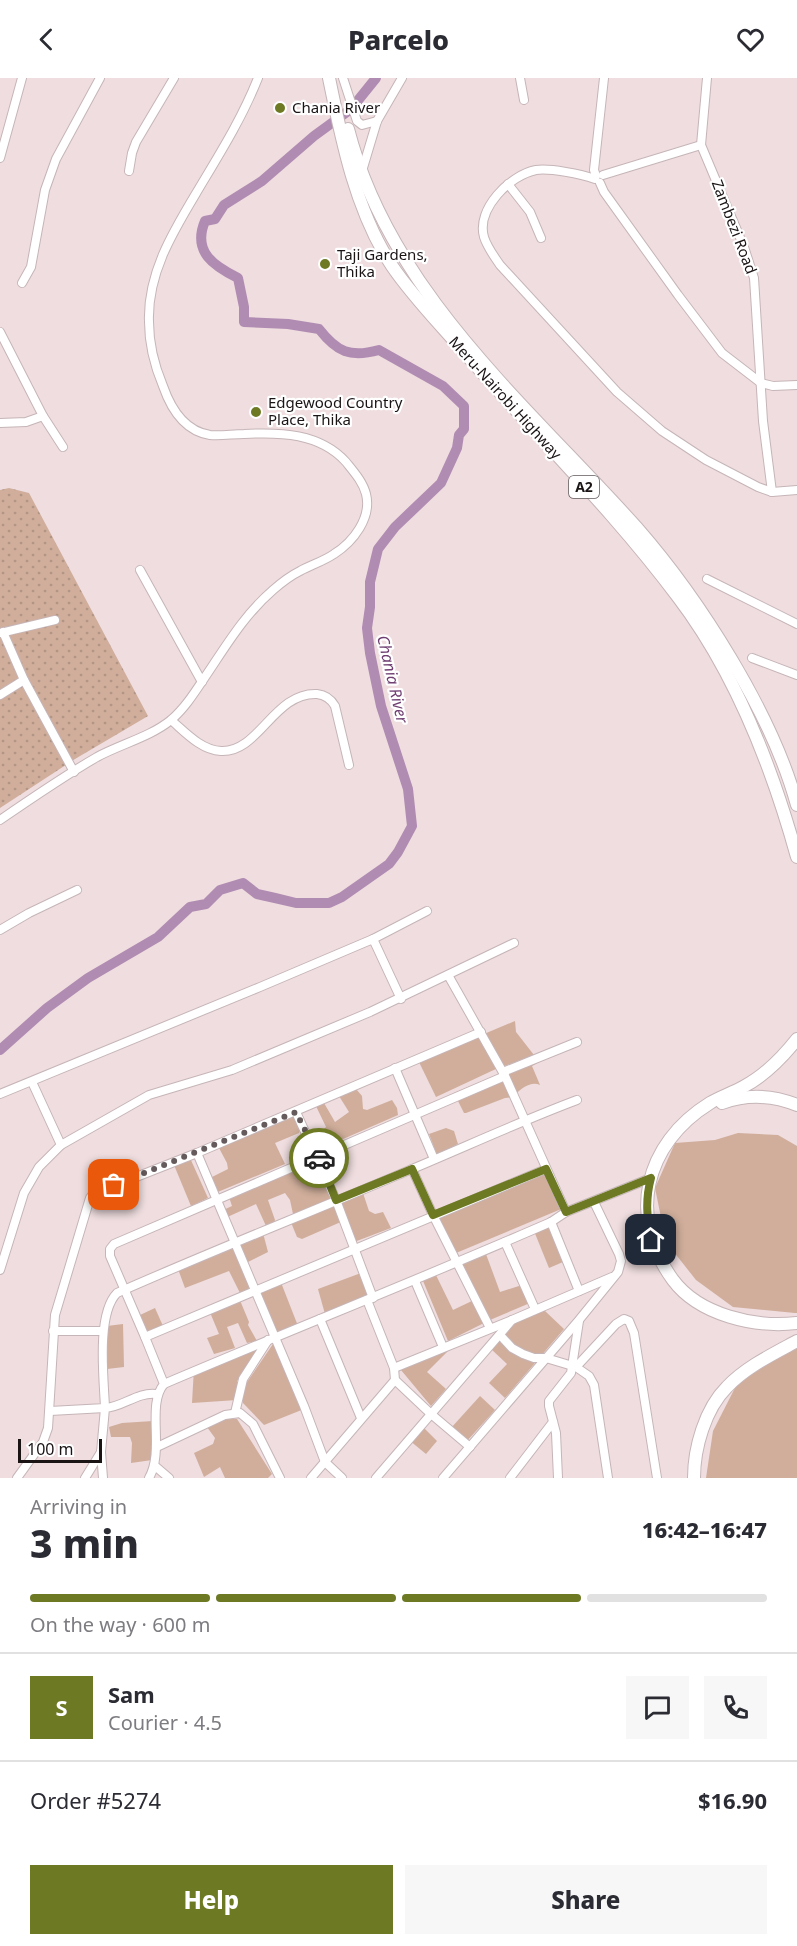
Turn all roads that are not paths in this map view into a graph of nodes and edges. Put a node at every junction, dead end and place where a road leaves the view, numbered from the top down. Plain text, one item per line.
1 (22, 78) edge
2 (100, 78) edge
3 (174, 78) edge
4 (258, 78) edge
5 (328, 78) edge
6 (336, 78) edge
7 (343, 78) edge
8 (402, 78) edge
9 (520, 78) edge
10 (604, 78) edge
11 (706, 78) edge
12 (524, 100) dead end
13 (343, 106) junction
14 (377, 121) junction
15 (345, 134) junction
16 (701, 145) junction
17 (0, 158) edge
18 (129, 171) dead end
19 (362, 172) junction
20 (598, 178) junction
21 (508, 184) junction
22 (541, 238) dead end
23 (22, 282) dead end
24 (0, 332) edge
25 (761, 383) junction
26 (797, 385) edge
27 (43, 416) junction
28 (0, 423) edge
29 (63, 447) dead end
30 (797, 490) edge
31 (772, 492) junction
32 (140, 570) dead end
33 (707, 579) dead end
34 (55, 620) dead end
35 (797, 624) edge
36 (1, 633) edge
37 (752, 658) dead end
38 (797, 675) edge
39 (24, 680) junction
40 (202, 682) junction
41 (0, 695) edge
42 (171, 720) junction
43 (349, 765) dead end
44 (74, 772) junction
45 (797, 805) edge
46 (0, 820) edge
47 (797, 857) edge
48 (77, 890) dead end
49 (427, 911) dead end
50 (0, 930) edge
51 (373, 939) junction
52 (514, 943) dead end
53 (448, 975) junction
54 (401, 999) junction
55 (481, 1032) junction
56 (797, 1039) edge
57 (577, 1042) dead end
58 (395, 1068) junction
59 (504, 1074) junction
60 (32, 1082) junction
61 (0, 1094) edge
62 (577, 1100) dead end
63 (797, 1104) edge
64 (296, 1112) junction
65 (416, 1114) junction
66 (692, 1117) junction
67 (525, 1121) junction
68 (61, 1145) junction
69 (197, 1153) junction
70 (318, 1156) junction
71 (434, 1160) junction
72 (412, 1169) junction
73 (546, 1169) junction
74 (651, 1178) junction
75 (215, 1199) junction
76 (336, 1200) junction
77 (594, 1202) junction
78 (566, 1212) junction
79 (433, 1215) junction
80 (551, 1222) junction
81 (505, 1242) junction
82 (235, 1244) junction
83 (354, 1249) junction
84 (457, 1263) junction
85 (0, 1270) edge
86 (615, 1276) junction
87 (415, 1281) junction
88 (123, 1290) junction
89 (254, 1290) junction
90 (579, 1291) junction
91 (370, 1299) junction
92 (535, 1309) junction
93 (320, 1319) junction
94 (512, 1320) junction
95 (579, 1320) junction
96 (797, 1323) edge
97 (490, 1328) junction
98 (53, 1331) junction
99 (102, 1331) junction
100 (500, 1335) junction
101 (145, 1337) junction
102 (271, 1338) junction
103 (797, 1341) edge
104 (443, 1347) junction
105 (546, 1358) junction
106 (574, 1366) junction
107 (394, 1368) junction
108 (395, 1380) junction
109 (164, 1384) junction
110 (156, 1394) junction
111 (105, 1408) junction
112 (50, 1411) junction
113 (235, 1413) junction
114 (431, 1414) junction
115 (361, 1418) junction
116 (553, 1422) junction
117 (157, 1447) junction
118 (470, 1447) junction
119 (101, 1452) junction
120 (325, 1462) junction
121 (155, 1466) junction
122 (17, 1478) edge
123 (85, 1478) edge
124 (103, 1478) edge
125 (149, 1478) edge
126 (169, 1478) edge
127 (280, 1478) edge
128 (311, 1478) edge
129 (342, 1478) edge
130 (376, 1478) edge
131 (443, 1478) edge
132 (510, 1478) edge
133 (558, 1478) edge
134 (608, 1478) edge
135 (657, 1478) edge
136 (694, 1478) edge

1 - 17 street
2 - 23 street
3 - 18 street
4 - 40 street
5 - 13 highway, Meru-Nairobi Highway / A2
6 - 13 highway, Meru-Nairobi Highway / A2
7 - 13 street
8 - 14 street
9 - 12 street
10 - 20 street
11 - 16 street
13 - 14 street
13 - 15 highway, Meru-Nairobi Highway / A2
14 - 19 street
15 - 19 highway, Meru-Nairobi Highway / A2
15 - 47 highway, Meru-Nairobi Highway / A2
16 - 20 street
16 - 25 street, Zambezi Road
19 - 45 highway, Meru-Nairobi Highway / A2
20 - 21 street
20 - 25 street
21 - 22 street
21 - 31 street
24 - 27 street
25 - 26 street
25 - 31 street, Zambezi Road
27 - 28 street
27 - 29 street
30 - 31 street
32 - 40 street
33 - 35 street
34 - 36 street
36 - 39 street
37 - 38 street
39 - 41 street
39 - 44 street
40 - 42 street
42 - 43 street
42 - 44 street
44 - 46 street
48 - 50 street
49 - 51 street
51 - 54 street
51 - 60 street
52 - 53 street
53 - 54 street
53 - 55 street
54 - 68 street
55 - 58 street
55 - 59 street
56 - 66 highway
57 - 59 street
58 - 64 street
58 - 65 street
59 - 65 street
59 - 67 street
60 - 61 street
60 - 68 street
62 - 67 street
63 - 66 highway
64 - 69 street
64 - 70 street
65 - 70 street
65 - 71 street
66 - 74 highway
67 - 71 street
67 - 73 street
68 - 85 street
69 - 75 street
69 - 98 street
70 - 75 street
70 - 76 street
71 - 72 street
72 - 76 street
72 - 79 street
73 - 78 street
73 - 79 street
74 - 77 street
74 - 96 highway
75 - 82 street
75 - 88 street
76 - 82 street
76 - 83 street
77 - 78 street
77 - 86 street
78 - 80 street
79 - 83 street
79 - 84 street
80 - 81 street
80 - 90 street
81 - 84 street
81 - 92 street
82 - 88 street
82 - 89 street
83 - 89 street
83 - 91 street
84 - 87 street
84 - 97 street
86 - 90 street
86 - 95 street
87 - 91 street
87 - 104 street
88 - 99 street
88 - 101 street
89 - 101 street
89 - 102 street
90 - 92 street
91 - 93 street
91 - 107 street
92 - 94 street
93 - 102 street
93 - 115 street
94 - 97 street
94 - 100 street
95 - 105 street
95 - 106 street
97 - 104 street
98 - 99 street
98 - 112 street
99 - 111 street
100 - 105 street
100 - 114 street
101 - 109 street
102 - 109 street
102 - 113 street
102 - 120 street
103 - 136 highway
104 - 107 street
105 - 106 street
105 - 118 street
106 - 116 street
106 - 134 street
106 - 135 street
107 - 108 street
108 - 114 street
108 - 115 street
109 - 110 street
110 - 111 street
110 - 117 street
111 - 112 street
111 - 119 street
112 - 122 street
113 - 117 street
113 - 127 street
114 - 118 street
114 - 130 street
115 - 120 street
116 - 132 street
116 - 133 street
117 - 121 street
118 - 131 street
119 - 123 street
119 - 124 street
120 - 128 street
120 - 129 street
121 - 125 street
121 - 126 street

